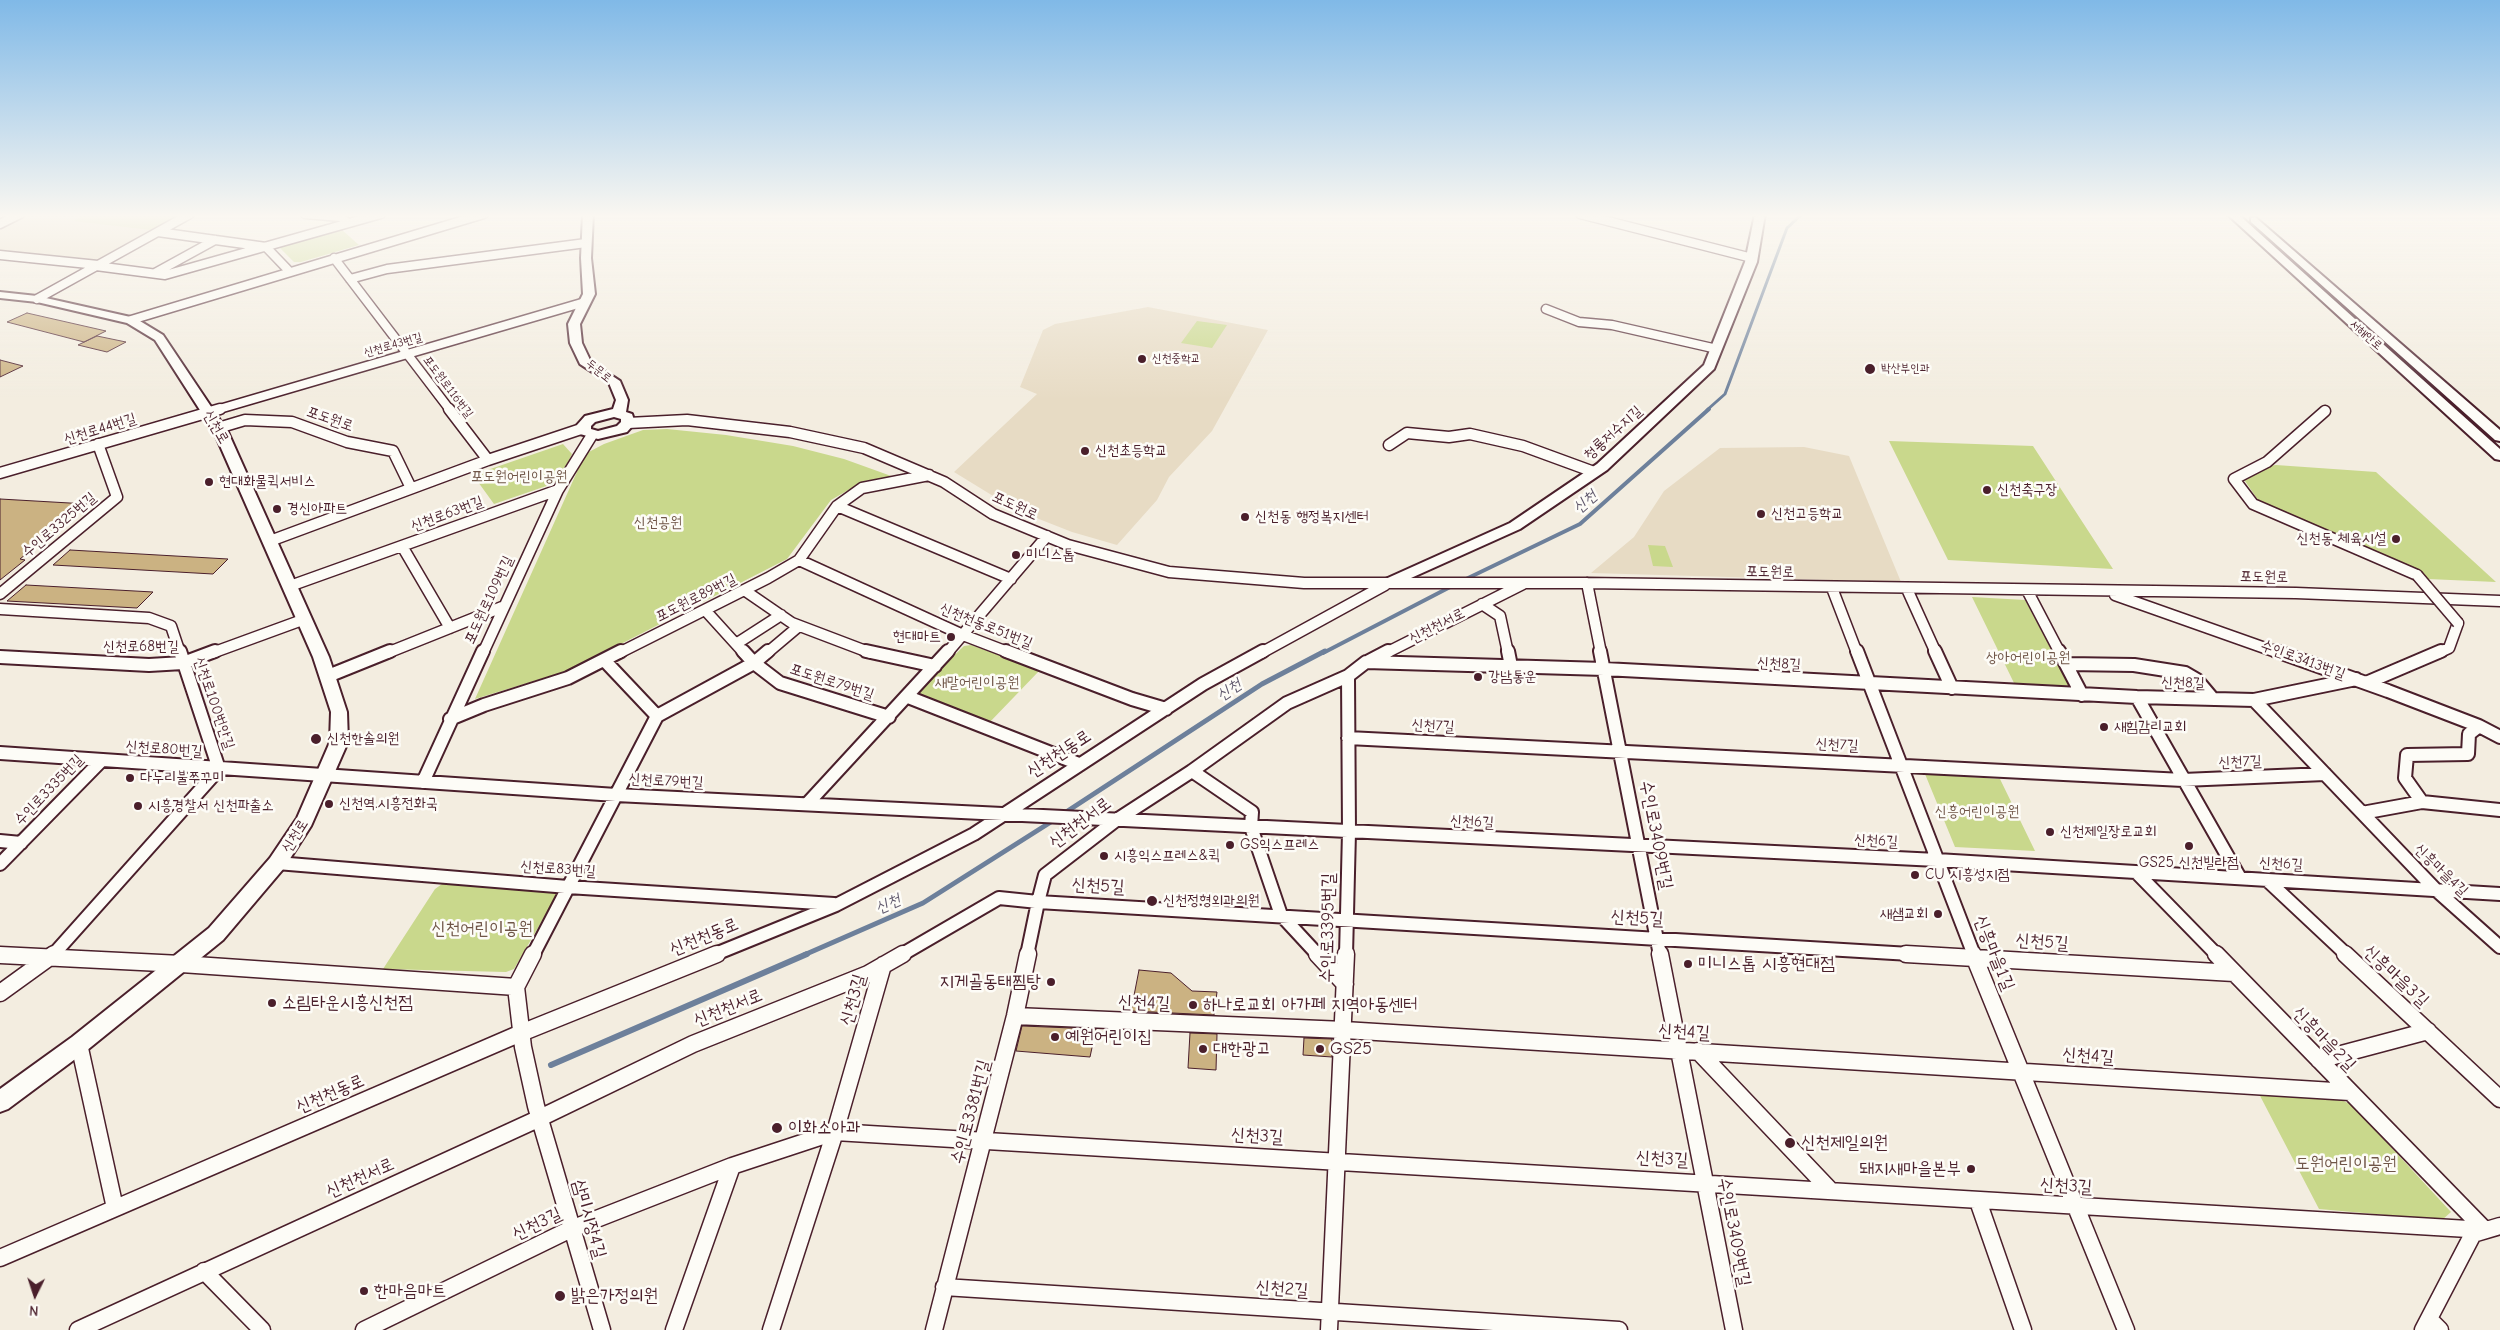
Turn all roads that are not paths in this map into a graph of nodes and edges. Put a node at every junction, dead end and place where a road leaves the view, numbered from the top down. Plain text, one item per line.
1 (79, 276) edge
2 (273, 276) edge
3 (348, 276) edge
4 (361, 276) edge
5 (588, 276) edge
6 (1745, 276) edge
7 (2301, 276) edge
8 (2318, 276) edge
9 (350, 279) junction
10 (1, 296) edge
11 (37, 299) junction
12 (585, 302) junction
13 (1546, 309) dead end
14 (131, 320) junction
15 (1717, 349) junction
16 (407, 354) junction
17 (207, 411) junction
18 (2325, 411) dead end
19 (623, 418) junction
20 (218, 428) junction
21 (588, 432) junction
22 (2500, 437) edge
23 (98, 444) junction
24 (1389, 445) dead end
25 (2500, 456) edge
26 (488, 460) junction
27 (1594, 472) junction
28 (0, 473) edge
29 (929, 475) junction
30 (411, 488) junction
31 (558, 490) junction
32 (836, 506) junction
33 (1047, 536) junction
34 (270, 541) junction
35 (402, 546) junction
36 (799, 560) junction
37 (1010, 579) junction
38 (0, 582) edge
39 (13, 583) junction
40 (1519, 583) junction
41 (1587, 583) junction
42 (1386, 584) junction
43 (290, 586) junction
44 (1832, 588) junction
45 (1907, 589) junction
46 (744, 590) junction
47 (2027, 590) junction
48 (2102, 590) junction
49 (0, 594) edge
50 (2500, 601) edge
51 (1482, 604) junction
52 (502, 607) junction
53 (0, 609) edge
54 (706, 610) junction
55 (781, 615) junction
56 (305, 619) junction
57 (799, 626) junction
58 (450, 628) junction
59 (963, 635) junction
60 (736, 644) junction
61 (0, 657) edge
62 (605, 661) junction
63 (1366, 662) junction
64 (184, 663) junction
65 (754, 663) junction
66 (2067, 664) junction
67 (935, 666) junction
68 (1511, 666) junction
69 (1604, 669) junction
70 (328, 676) junction
71 (1348, 676) junction
72 (2361, 681) junction
73 (1870, 684) junction
74 (1952, 688) junction
75 (2082, 694) junction
76 (908, 697) junction
77 (2137, 697) junction
78 (2213, 699) junction
79 (2254, 700) junction
80 (1166, 709) junction
81 (657, 716) junction
82 (889, 716) junction
83 (450, 719) junction
84 (2479, 726) junction
85 (2500, 737) edge
86 (1348, 738) junction
87 (1620, 751) junction
88 (0, 753) edge
89 (101, 760) junction
90 (1079, 764) junction
91 (1900, 765) junction
92 (219, 769) junction
93 (1192, 771) junction
94 (2325, 774) junction
95 (325, 776) junction
96 (2183, 780) junction
97 (423, 782) junction
98 (616, 795) junction
99 (2422, 802) junction
100 (807, 804) junction
101 (2500, 810) edge
102 (2362, 813) junction
103 (1004, 814) junction
104 (1027, 816) joint
105 (1115, 821) junction
106 (1251, 826) junction
107 (1349, 832) junction
108 (0, 841) edge
109 (20, 843) junction
110 (1640, 847) junction
111 (1937, 860) junction
112 (277, 863) junction
113 (0, 864) edge
114 (2137, 873) junction
115 (2240, 878) junction
116 (2267, 880) junction
117 (568, 887) junction
118 (2435, 889) junction
119 (2500, 894) edge
120 (1038, 902) junction
121 (836, 904) junction
122 (1282, 915) junction
123 (1347, 919) junction
124 (1657, 938) junction
125 (2500, 947) edge
126 (0, 955) edge
127 (1975, 957) junction
128 (49, 959) junction
129 (181, 964) junction
130 (883, 965) junction
131 (2234, 973) junction
132 (1345, 984) junction
133 (516, 987) junction
134 (0, 993) edge
135 (1015, 1016) junction
136 (1344, 1030) junction
137 (2428, 1031) junction
138 (522, 1040) junction
139 (79, 1044) junction
140 (1680, 1050) junction
141 (1698, 1051) junction
142 (2319, 1060) junction
143 (2022, 1071) junction
144 (2350, 1092) junction
145 (2500, 1099) edge
146 (0, 1102) edge
147 (538, 1112) junction
148 (835, 1132) junction
149 (982, 1141) junction
150 (1338, 1160) junction
151 (732, 1166) junction
152 (1705, 1182) junction
153 (1831, 1191) junction
154 (1978, 1201) junction
155 (2077, 1206) junction
156 (115, 1208) junction
157 (2493, 1228) edge
158 (571, 1229) junction
159 (0, 1258) edge
160 (204, 1271) junction
161 (944, 1287) junction
162 (1330, 1312) junction
163 (2431, 1327) edge
164 (78, 1330) edge
165 (262, 1330) edge
166 (364, 1330) edge
167 (602, 1330) edge
168 (674, 1330) edge
169 (771, 1330) edge
170 (934, 1330) edge
171 (1329, 1330) edge
172 (1619, 1330) edge
173 (1734, 1330) edge
174 (2023, 1330) edge
175 (2126, 1330) edge

1 - 11 street
2 - 14 street
3 - 9 street, 포도원로116번길
4 - 9 street
5 - 12 street, 두문로
6 - 15 street, 청룡저수지길
7 - 25 street, 서해안로
8 - 22 street, 서해안로
9 - 16 street, 포도원로116번길
10 - 11 street, 신천로
11 - 14 street, 신천로
12 - 16 street, 신천로43번길
12 - 19 street, 두문로
13 - 15 street
14 - 17 street, 신천로
15 - 27 street, 청룡저수지길
16 - 17 street, 신천로43번길
16 - 26 street, 포도원로116번길
17 - 20 street, 신천로
17 - 23 street, 신천로44번길
18 - 72 street, 신천8길, bridge
19 - 21 street
19 - 21 street
19 - 29 street, 포도원로
20 - 30 street, 포도원로
20 - 34 street, 신천로
21 - 26 street
21 - 31 street, 포도원로109번길
23 - 28 street, 신천로44번길
23 - 39 street, 수인로3325번길
24 - 27 street
26 - 30 street
27 - 42 street, 청룡저수지길
29 - 32 street, 포도원로89번길
29 - 33 street, 포도원로
30 - 34 street
31 - 35 street, 신천로63번길
31 - 52 street, 포도원로109번길
32 - 36 street, 포도원로89번길
32 - 37 street
33 - 37 street, 포도원로79번길
33 - 42 street, 포도원로
34 - 43 street, 신천로
35 - 43 street, 신천로63번길
35 - 58 street, 신천로63번길
36 - 46 street, 포도원로89번길
36 - 59 street, 신천천동로51번길
37 - 59 street, 포도원로79번길
38 - 39 street
39 - 49 street, 수인로3325번길
40 - 41 street, 포도원로
40 - 42 street, 포도원로
40 - 51 street, 신천천서로
41 - 44 street, 포도원로
41 - 69 street, 수인로3409번길
42 - 80 street, 신천천동로
43 - 56 street, 신천로
44 - 45 street, 포도원로
44 - 73 street, 신흥마을1길
45 - 47 street, 포도원로
45 - 74 street
46 - 54 street, 포도원로89번길
46 - 55 street
47 - 48 street, 포도원로
47 - 66 street
48 - 50 street, 포도원로
48 - 72 street, 수인로3413번길
51 - 63 street, 신천천서로
51 - 68 street, 신천천서로
52 - 58 street
52 - 83 street, 포도원로109번길
53 - 64 street, 신천로100번안길
54 - 60 street, 포도원로79번길
54 - 62 street, 포도원로89번길
55 - 57 street
55 - 60 street
56 - 64 street, 신천로68번길
56 - 70 street, 신천로
57 - 65 street
57 - 67 street
58 - 70 street
59 - 67 street, 포도원로79번길
59 - 80 street, 신천천동로51번길
60 - 65 street, 포도원로79번길
61 - 64 street, 신천로68번길
62 - 81 street
62 - 83 street, 포도원로89번길
63 - 68 street, 신천8길
63 - 71 street
64 - 92 street, 신천로100번안길
65 - 81 street
65 - 82 street, 포도원로79번길
66 - 75 street
66 - 78 street, 신천8길
67 - 76 street, 포도원로79번길
68 - 69 street, 신천8길
69 - 73 street, 신천8길
69 - 87 street, 수인로3409번길
70 - 95 street, 신천로
71 - 86 street, 수인로3395번길
71 - 93 street, 신천천서로
72 - 79 street, 신천8길
72 - 84 street, 수인로3413번길
73 - 74 street, 신천8길
73 - 91 street, 신흥마을1길
74 - 75 street, 신천8길
75 - 77 street, 신천8길
76 - 82 street, 포도원로79번길
76 - 90 street
77 - 78 street, 신천8길
77 - 96 street
78 - 79 street, 신천8길
79 - 94 street, 신흥마을4길
80 - 90 street, 신천천동로
81 - 98 street
82 - 100 street, 포도원로79번길
83 - 97 street, 포도원로109번길
84 - 85 street, 수인로3413번길
84 - 99 street
86 - 87 street, 신천7길
86 - 107 street, 수인로3395번길
87 - 91 street, 신천7길
87 - 110 street, 수인로3409번길
88 - 89 street, 신천로80번길
89 - 92 street, 신천로80번길
89 - 109 street, 수인로3335번길
90 - 103 street, 신천천동로
91 - 96 street, 신천7길
91 - 111 street, 신흥마을1길
92 - 95 street, 신천로80번길
92 - 128 street, 신천로100번안길
93 - 105 street, 신천천서로
93 - 106 street
94 - 96 street, 신천7길
94 - 102 street, 신흥마을4길
95 - 97 street, 신천로79번길
95 - 112 street, 신천로
96 - 115 street
97 - 98 street, 신천로79번길
98 - 100 street, 신천로79번길
98 - 117 street
99 - 101 street
99 - 102 street
100 - 103 street, 신천로79번길
102 - 118 street, 신흥마을4길
103 - 104 street, 신천로79번길
103 - 121 street, 신천천동로
104 - 105 street, 신천6길
105 - 106 street, 신천6길
105 - 120 street, 신천천서로
106 - 107 street, 신천6길
106 - 122 street
107 - 110 street, 신천6길
107 - 123 street, 수인로3395번길
108 - 109 street
109 - 113 street, 수인로3335번길
110 - 111 street, 신천6길
110 - 124 street, 수인로3409번길
111 - 114 street, 신천6길
111 - 127 street, 신흥마을1길
112 - 117 street, 신천로83번길
112 - 129 street, 신천로
114 - 115 street, 신천6길
114 - 131 street, 신흥마을2길
115 - 116 street, 신천6길
116 - 118 street, 신천6길
116 - 137 street, 신흥마을3길
117 - 121 street, 신천로83번길
117 - 133 street
118 - 119 street, 신천6길
118 - 125 street, 신흥마을4길
120 - 122 street, 신천5길
120 - 130 street, 신천천서로
120 - 135 street, 수인로3381번길
121 - 138 street, 신천천동로
122 - 123 street, 신천5길
122 - 132 street
123 - 124 street, 신천5길
123 - 132 street, 수인로3395번길
124 - 127 street, 신천5길
124 - 140 street, 수인로3409번길
126 - 128 street
127 - 131 street, 신천5길
127 - 143 street, 신흥마을1길
128 - 129 street
128 - 134 street, 신천로100번안길
129 - 133 street
129 - 139 street, 신천로
130 - 147 street, 신천천서로
130 - 148 street, 신천3길
131 - 142 street, 신흥마을2길
132 - 136 street, 수인로3395번길
133 - 138 street, 삼미시장4길
135 - 136 street, 신천4길
135 - 149 street, 수인로3381번길
136 - 140 street, 신천4길
136 - 150 street, 수인로3395번길
137 - 142 street
137 - 145 street, 신흥마을3길
138 - 147 street, 삼미시장4길
138 - 156 street, 신천천동로
139 - 146 street, 신천로
139 - 156 street
140 - 141 street, 신천4길
140 - 152 street, 수인로3409번길
141 - 143 street, 신천4길
141 - 153 street
142 - 144 street, 신흥마을2길
143 - 144 street, 신천4길
143 - 155 street, 신흥마을1길
144 - 157 street, 신흥마을2길
147 - 158 street, 삼미시장4길
147 - 160 street, 신천천서로
148 - 149 street, 신천3길
148 - 151 street, 신천3길
148 - 169 street, 신천3길
149 - 150 street, 신천3길
149 - 161 street, 수인로3381번길
150 - 152 street, 신천3길
150 - 162 street, 수인로3395번길
151 - 158 street, 신천3길
151 - 168 street
152 - 153 street, 신천3길
152 - 173 street, 수인로3409번길
153 - 154 street, 신천3길
154 - 155 street, 신천3길
154 - 174 street
155 - 157 street, 신천3길
155 - 175 street, 신흥마을1길
156 - 159 street, 신천천동로
157 - 163 street
158 - 166 street, 신천3길
158 - 167 street, 삼미시장4길
160 - 164 street, 신천천서로
160 - 165 street
161 - 162 street, 신천2길
161 - 170 street, 수인로3381번길
162 - 171 street, 수인로3395번길
162 - 172 street, 신천2길

